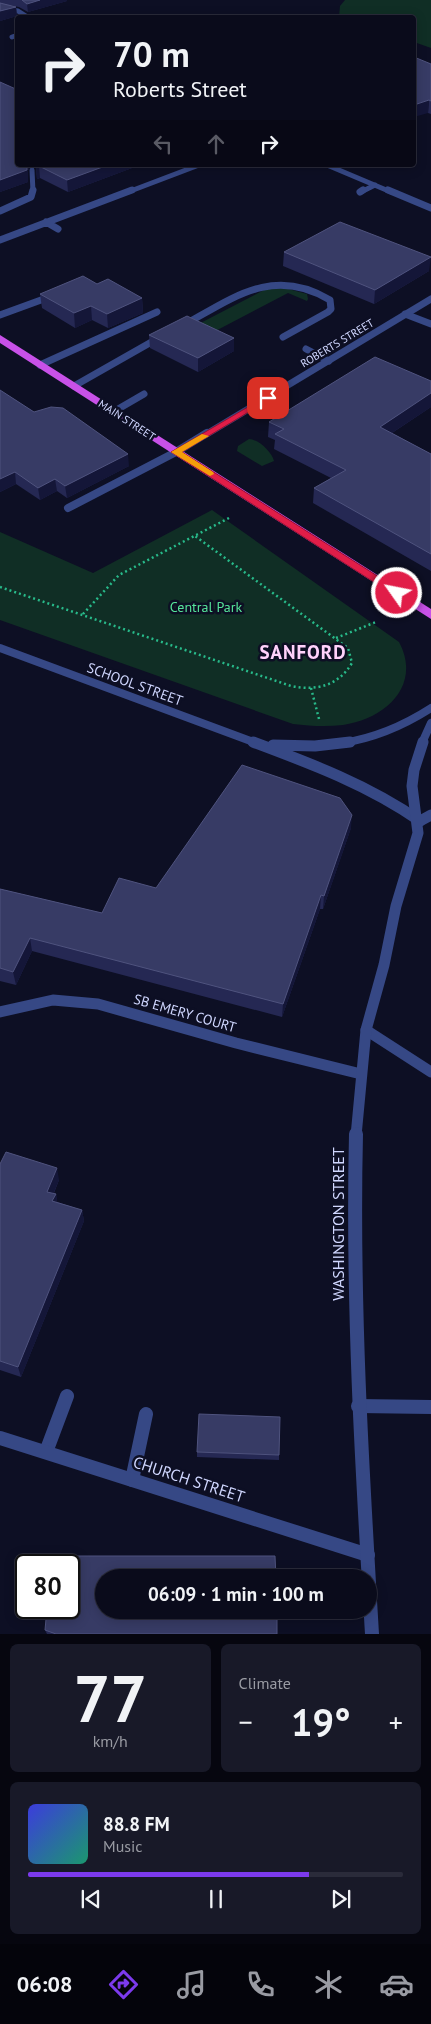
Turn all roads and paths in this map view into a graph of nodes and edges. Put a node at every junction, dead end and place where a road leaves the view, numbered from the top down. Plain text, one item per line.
1 (0, 8) edge
2 (24, 15) edge
3 (194, 167) edge
4 (332, 167) edge
5 (32, 170) dead end
6 (376, 186) junction
7 (360, 192) dead end
8 (431, 208) edge
9 (0, 211) edge
10 (46, 222) junction
11 (58, 229) dead end
12 (0, 240) edge
13 (58, 293) edge
14 (431, 299) edge
15 (156, 312) dead end
16 (405, 314) junction
17 (0, 315) edge
18 (431, 324) edge
19 (0, 338) edge
20 (283, 338) dead end
21 (306, 349) dead end
22 (329, 361) junction
23 (40, 364) junction
24 (74, 386) junction
25 (144, 394) dead end
26 (113, 412) junction
27 (176, 452) junction
28 (68, 508) dead end
29 (229, 518) dead end
30 (195, 536) junction
31 (0, 587) edge
32 (83, 614) junction
33 (431, 615) edge
34 (376, 622) dead end
35 (335, 638) junction
36 (0, 648) edge
37 (311, 688) junction
38 (431, 708) edge
39 (320, 722) dead end
40 (431, 723) edge
41 (261, 744) junction
42 (431, 815) edge
43 (420, 821) junction
44 (0, 1012) edge
45 (366, 1030) junction
46 (431, 1072) edge
47 (361, 1074) junction
48 (67, 1396) dead end
49 (358, 1406) junction
50 (431, 1407) edge
51 (146, 1414) dead end
52 (0, 1438) edge
53 (46, 1452) junction
54 (132, 1480) junction
55 (368, 1555) junction
56 (372, 1634) edge

1 - 2 street
3 - 10 street
4 - 6 street
5 - 9 street
6 - 7 street
6 - 8 street
10 - 11 street
10 - 12 street
13 - 17 street
14 - 16 street, ROBERTS STREET
15 - 23 street
16 - 18 street
16 - 22 street, ROBERTS STREET
19 - 23 highway, MAIN STREET
20 - 24 street
21 - 22 street
22 - 27 street, ROBERTS STREET
23 - 24 highway, MAIN STREET
24 - 26 highway, MAIN STREET
25 - 26 street
26 - 27 highway, MAIN STREET
27 - 28 street, ROBERTS STREET
27 - 33 highway, MAIN STREET
29 - 30 path
30 - 32 path
30 - 35 path
31 - 32 path
32 - 37 path
34 - 35 path
35 - 37 path
36 - 41 street, SCHOOL STREET
37 - 39 path
38 - 41 street, SCHOOL STREET
40 - 43 street, WASHINGTON STREET
41 - 43 street, SCHOOL STREET
42 - 43 street
43 - 45 street, WASHINGTON STREET
44 - 47 street, SB EMERY COURT
45 - 46 street
45 - 47 street, WASHINGTON STREET
47 - 49 street, WASHINGTON STREET
48 - 53 street
49 - 50 street
49 - 55 street, WASHINGTON STREET
51 - 54 street
52 - 53 street, CHURCH STREET
53 - 54 street, CHURCH STREET
54 - 55 street, CHURCH STREET
55 - 56 street, WASHINGTON STREET

